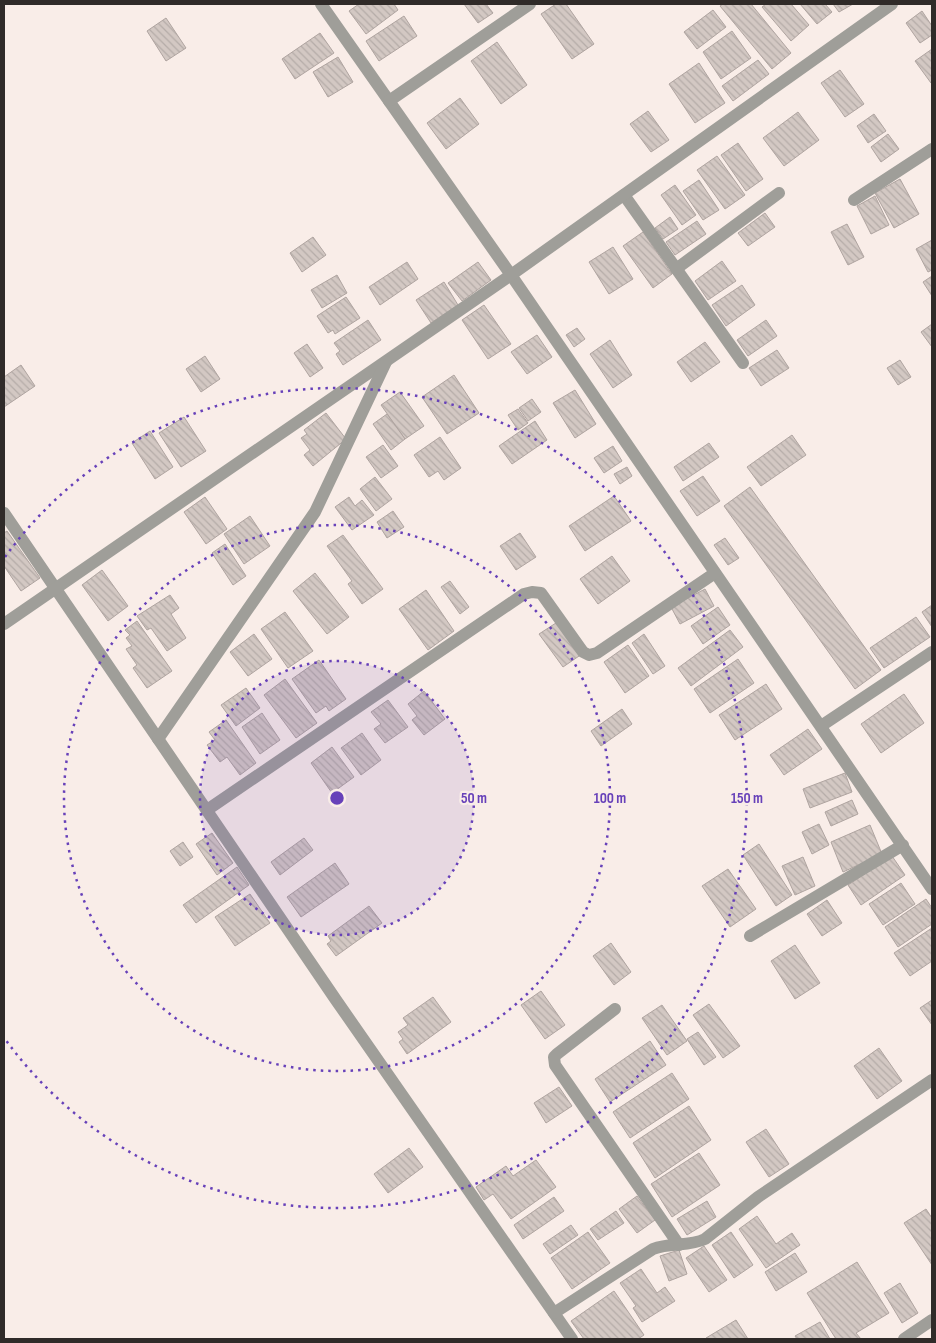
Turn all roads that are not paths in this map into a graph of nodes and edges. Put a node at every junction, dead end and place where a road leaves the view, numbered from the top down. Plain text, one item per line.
1 (320, 4) edge
2 (530, 4) edge
3 (892, 4) edge
4 (389, 101) junction
5 (932, 149) edge
6 (779, 193) dead end
7 (624, 194) junction
8 (854, 200) dead end
9 (676, 269) junction
10 (511, 275) junction
11 (387, 361) junction
12 (743, 364) dead end
13 (4, 513) edge
14 (716, 573) junction
15 (56, 589) junction
16 (4, 624) edge
17 (932, 652) edge
18 (821, 726) junction
19 (158, 739) junction
20 (207, 810) junction
21 (902, 845) junction
22 (932, 889) edge
23 (750, 936) dead end
24 (615, 1009) dead end
25 (932, 1080) edge
26 (679, 1245) junction
27 (554, 1313) junction
28 (932, 1320) edge
29 (572, 1339) edge
30 (904, 1339) edge

1 - 4 street
2 - 4 street
3 - 7 street
4 - 10 street
5 - 8 street
6 - 9 street
7 - 9 street
7 - 10 street
9 - 12 street
10 - 11 street
10 - 14 street
11 - 15 street
11 - 19 street
13 - 15 street
14 - 18 street
14 - 20 street
15 - 16 street
15 - 19 street
17 - 18 street
18 - 21 street
19 - 20 street
20 - 27 street
21 - 22 street
21 - 23 street
24 - 26 street
25 - 26 street
26 - 27 street
27 - 29 street
28 - 30 street

